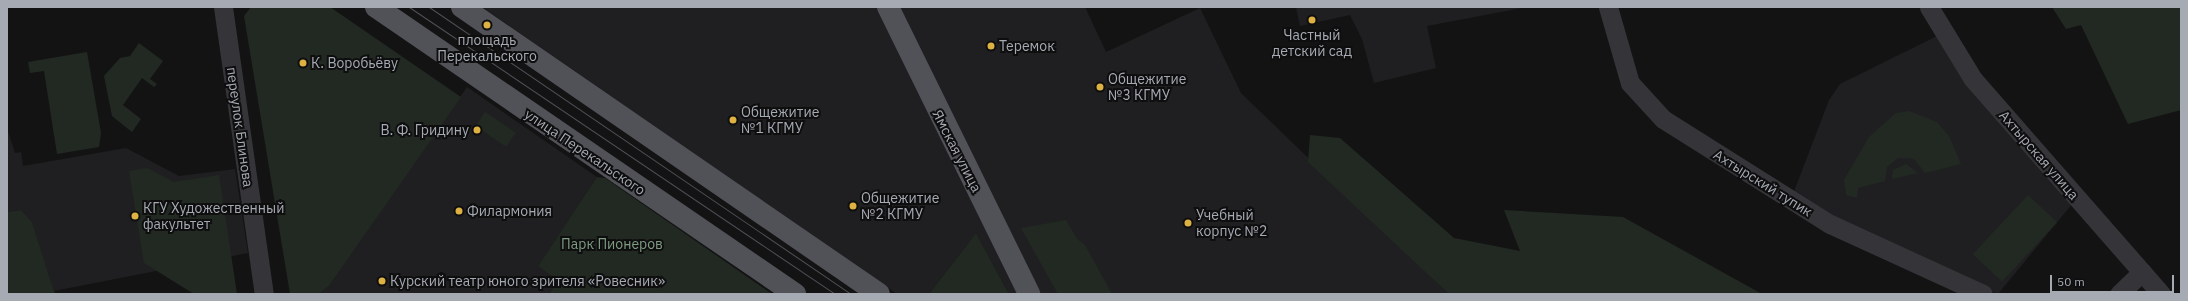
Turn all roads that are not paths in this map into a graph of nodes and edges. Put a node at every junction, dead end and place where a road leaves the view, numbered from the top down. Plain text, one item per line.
1 (222, 7) edge
2 (376, 7) edge
3 (462, 7) edge
4 (888, 7) edge
5 (1608, 7) edge
6 (1929, 7) edge
7 (2142, 272) junction
8 (264, 294) edge
9 (795, 294) edge
10 (879, 294) edge
11 (1030, 294) edge
12 (1983, 294) edge
13 (2119, 294) edge
14 (2161, 294) edge

1 - 8 street, переулок Блинова
2 - 9 main road, улица Перекальского
3 - 10 main road
4 - 11 main road, Ямская улица
5 - 12 street, Ахтырский тупик
6 - 7 street, Ахтырская улица
7 - 13 street
7 - 14 street, Ахтырская улица

